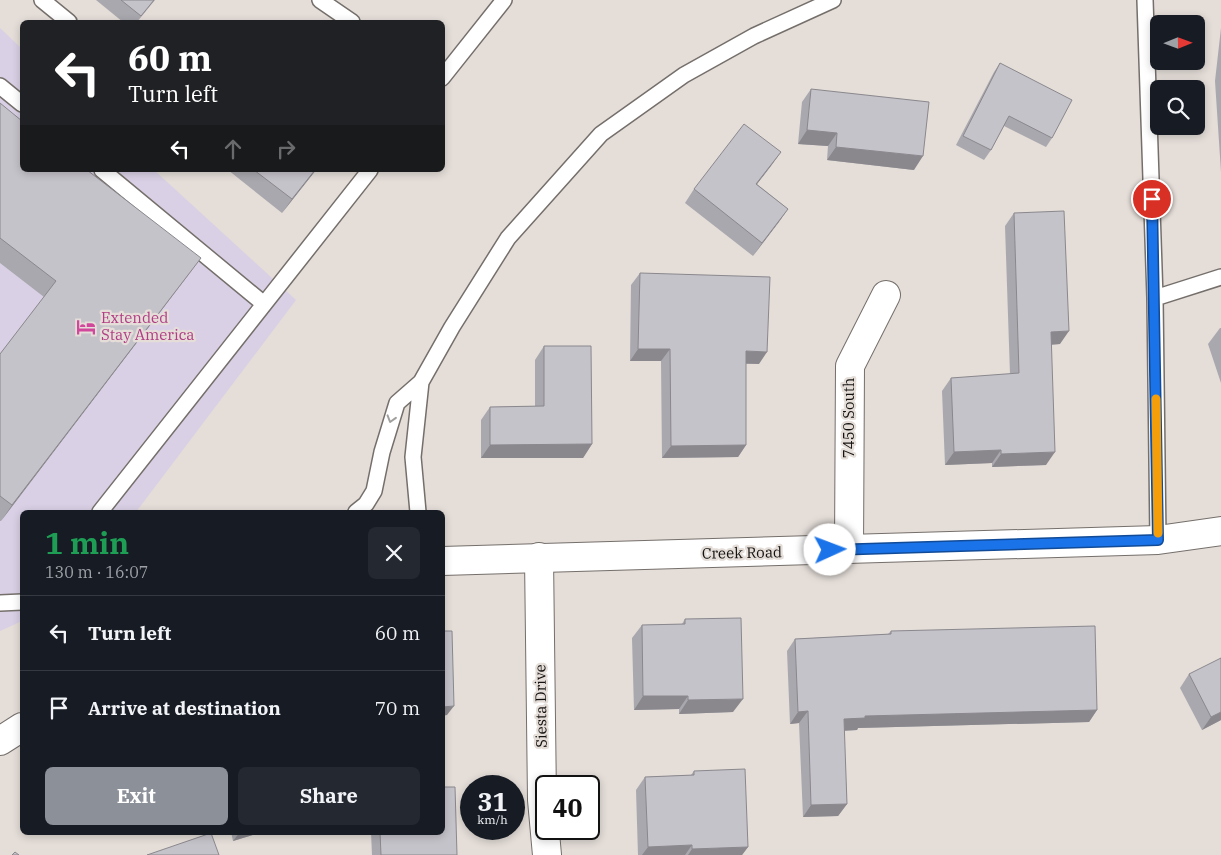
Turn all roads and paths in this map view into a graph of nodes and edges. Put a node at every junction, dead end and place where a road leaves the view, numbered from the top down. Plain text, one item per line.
1 (42, 0) edge
2 (320, 0) edge
3 (504, 0) edge
4 (833, 0) edge
5 (1145, 0) edge
6 (67, 20) edge
7 (349, 20) edge
8 (445, 74) edge
9 (0, 86) edge
10 (20, 102) edge
11 (104, 172) edge
12 (368, 172) edge
13 (1221, 277) edge
14 (886, 295) dead end
15 (1155, 298) junction
16 (264, 304) junction
17 (421, 382) junction
18 (102, 510) edge
19 (358, 510) edge
20 (418, 510) edge
21 (1221, 531) edge
22 (1158, 540) junction
23 (849, 549) junction
24 (539, 557) junction
25 (445, 561) edge
26 (20, 602) edge
27 (0, 603) edge
28 (20, 728) edge
29 (0, 740) edge
30 (547, 855) edge

1 - 6 lane
2 - 7 lane
3 - 8 lane
4 - 17 lane
5 - 15 lane
9 - 10 lane
11 - 16 lane
12 - 16 lane
13 - 15 lane
14 - 23 street, 7450 South
15 - 22 lane
16 - 18 lane
17 -> 19 lane
17 - 20 lane
21 - 22 street, Creek Road
22 - 23 street, Creek Road
23 - 24 street, Creek Road
24 - 25 street, Creek Road
24 - 30 street, Siesta Drive
26 - 27 lane
28 - 29 street

